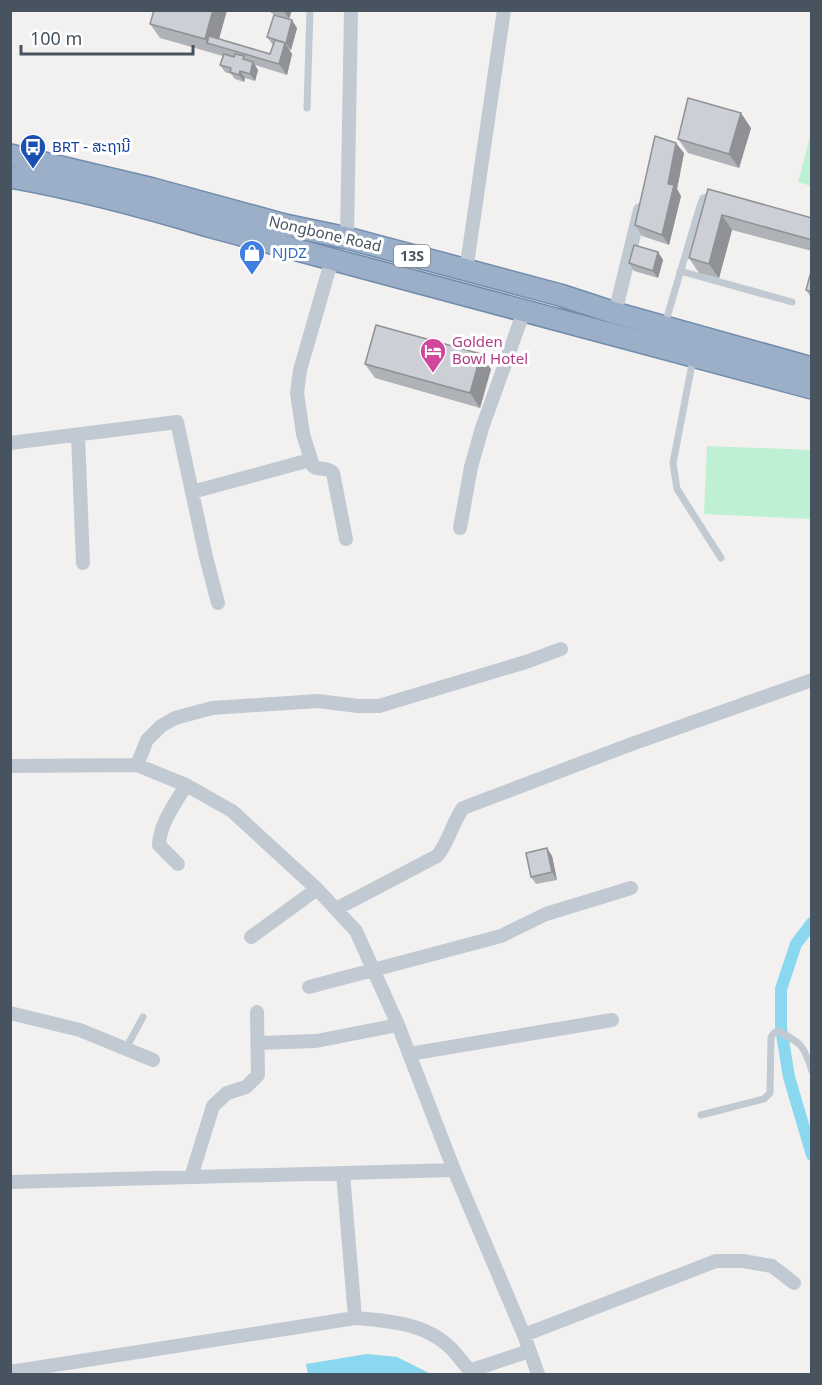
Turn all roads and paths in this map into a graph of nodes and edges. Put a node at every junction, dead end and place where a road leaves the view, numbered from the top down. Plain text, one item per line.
1 (310, 10) edge
2 (351, 10) edge
3 (504, 10) edge
4 (307, 108) dead end
5 (10, 155) edge
6 (10, 177) edge
7 (725, 197) edge
8 (643, 198) edge
9 (347, 238) junction
10 (332, 259) junction
11 (466, 271) junction
12 (680, 271) junction
13 (560, 295) junction
14 (792, 302) dead end
15 (524, 311) junction
16 (615, 313) junction
17 (554, 318) junction
18 (664, 327) junction
19 (693, 356) junction
20 (812, 368) edge
21 (812, 388) edge
22 (78, 435) junction
23 (10, 443) edge
24 (310, 460) junction
25 (192, 492) junction
26 (460, 528) dead end
27 (346, 539) dead end
28 (721, 558) dead end
29 (83, 563) dead end
30 (218, 603) dead end
31 (561, 649) dead end
32 (812, 680) edge
33 (137, 765) junction
34 (10, 766) edge
35 (186, 785) junction
36 (178, 864) dead end
37 (631, 888) dead end
38 (317, 889) junction
39 (336, 909) junction
40 (251, 937) dead end
41 (374, 969) junction
42 (309, 987) dead end
43 (257, 1012) dead end
44 (10, 1013) edge
45 (143, 1017) dead end
46 (612, 1020) dead end
47 (398, 1025) junction
48 (257, 1043) junction
49 (126, 1048) junction
50 (409, 1054) junction
51 (153, 1060) dead end
52 (812, 1071) edge
53 (701, 1115) dead end
54 (454, 1170) junction
55 (343, 1173) junction
56 (191, 1177) junction
57 (10, 1182) edge
58 (794, 1283) dead end
59 (355, 1318) junction
60 (524, 1335) junction
61 (529, 1352) junction
62 (10, 1371) edge
63 (470, 1373) edge
64 (538, 1374) edge

1 - 4 lane
2 - 9 street
3 - 11 street
5 - 9 highway, Nongbone Road / 13S
6 - 10 highway, Nongbone Road / 13S
7 - 12 lane
8 - 16 street
9 - 11 highway, Nongbone Road / 13S
10 - 15 highway, Nongbone Road / 13S
10 - 24 street
11 - 13 highway, Nongbone Road / 13S
12 - 14 lane
12 - 18 lane
13 - 16 highway, Nongbone Road / 13S
13 - 17 highway
15 - 17 highway, Nongbone Road / 13S
15 - 26 street
16 - 18 highway, Nongbone Road / 13S
17 - 19 highway, Nongbone Road / 13S
18 - 20 highway, Nongbone Road / 13S
19 - 21 highway, Nongbone Road / 13S
19 - 28 lane
22 - 23 street
22 - 25 street
22 - 29 street
24 - 25 street
24 - 27 street
25 - 30 street
31 - 33 street
32 - 39 street
33 - 34 street
33 - 35 street
35 - 36 street
35 - 38 street
37 - 41 street
38 - 39 street
38 - 40 street
39 - 41 street
41 - 42 street
41 - 47 street
43 - 48 street
44 - 49 street
45 - 49 lane
46 - 50 street
47 - 48 street
47 - 50 street
48 - 56 street
49 - 51 street
50 - 54 street
52 - 53 lane
54 - 55 street
54 - 60 street
55 - 56 street
55 - 59 street
56 - 57 street
58 - 60 street
59 - 62 street
59 - 63 street
60 - 61 street
61 - 63 street
61 - 64 street

